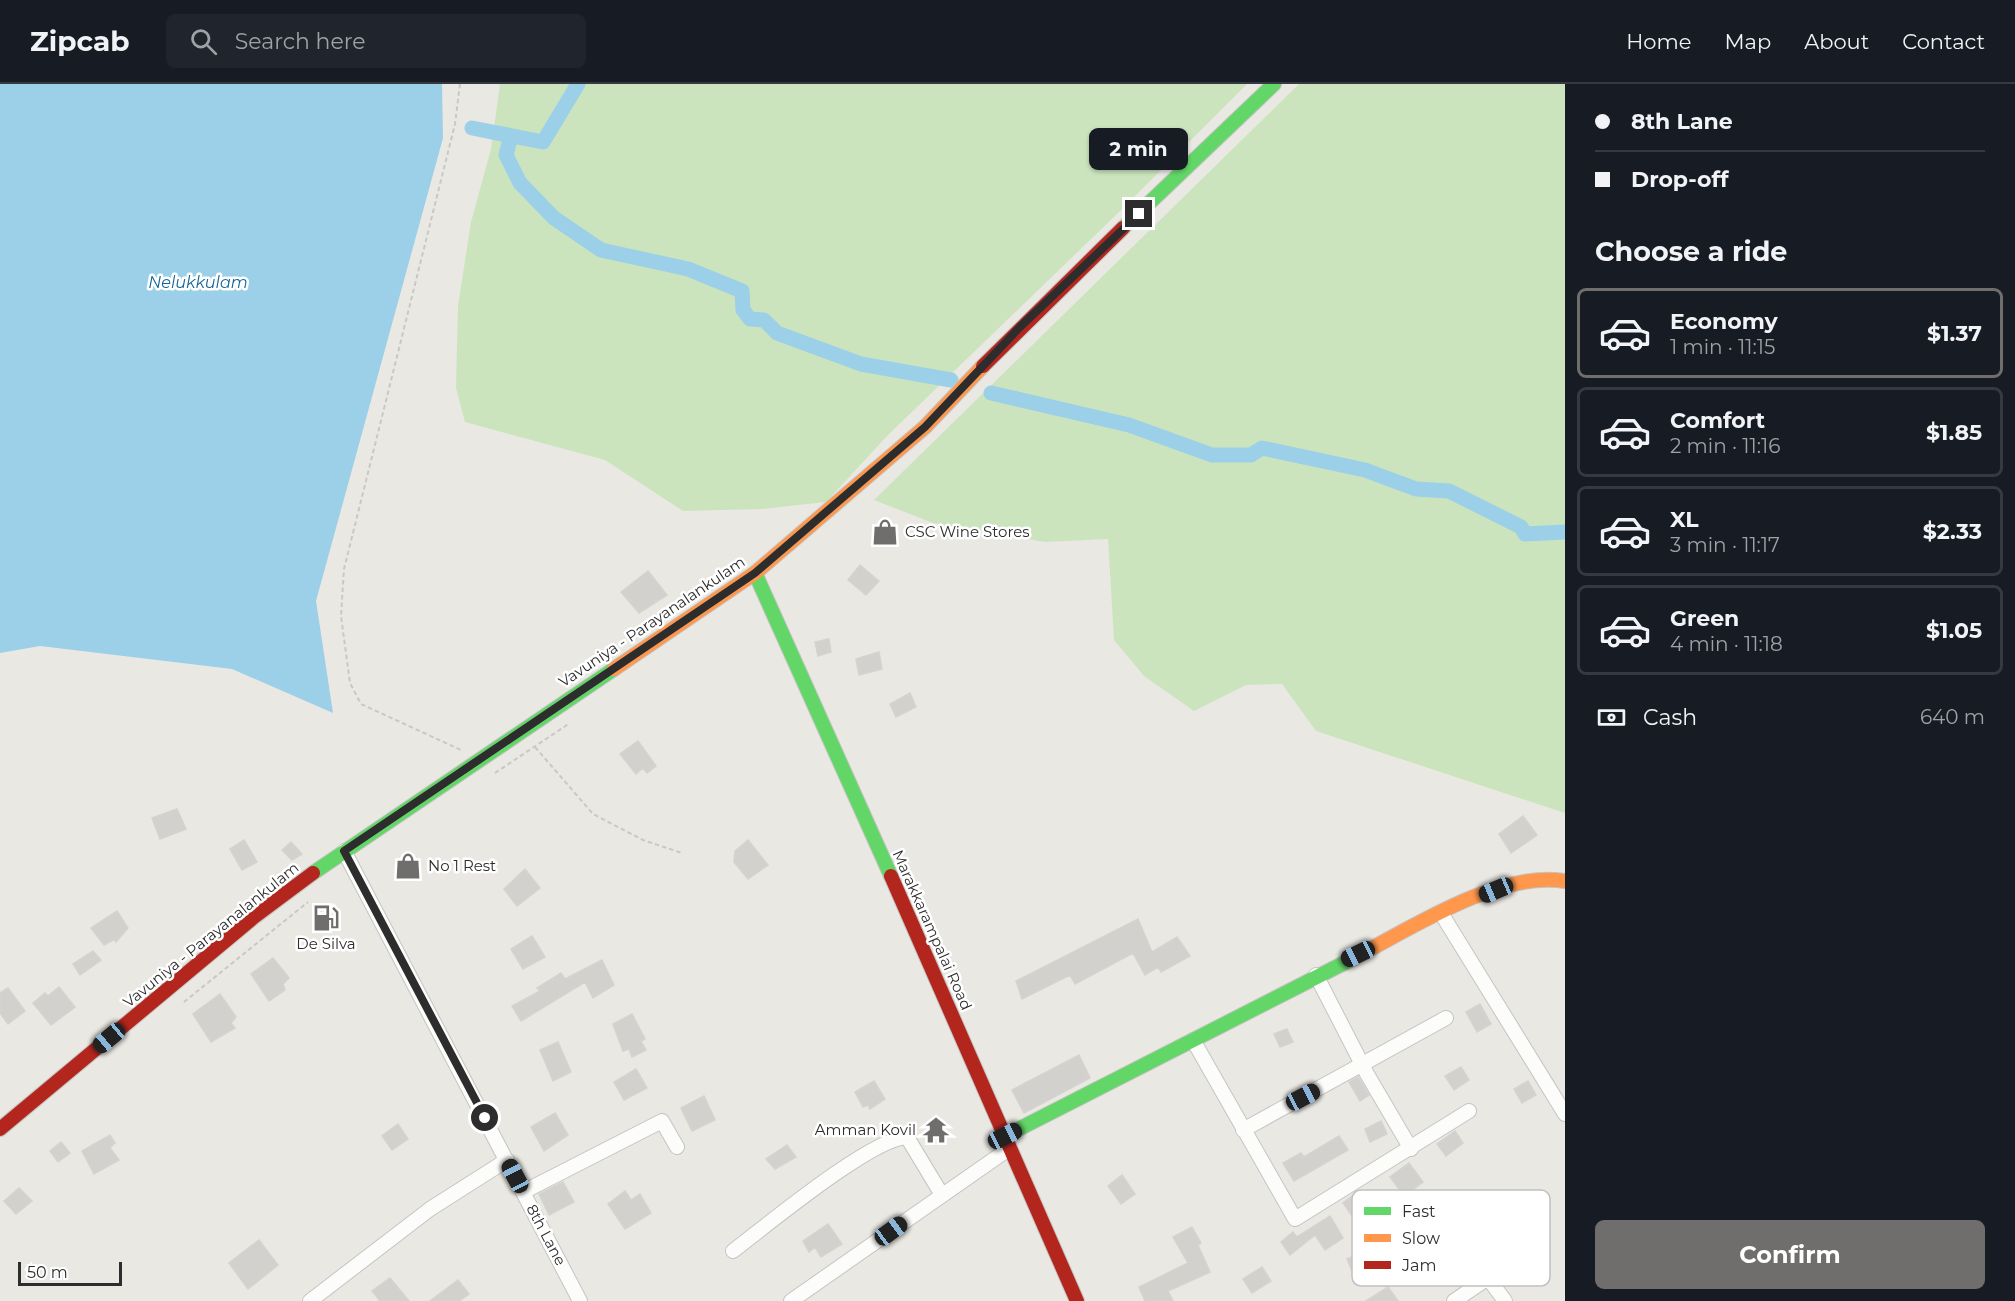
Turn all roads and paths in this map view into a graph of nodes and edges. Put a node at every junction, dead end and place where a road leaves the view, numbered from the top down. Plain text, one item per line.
1 (460, 84) edge
2 (1274, 84) edge
3 (755, 573) junction
4 (573, 721) dead end
5 (535, 747) junction
6 (480, 759) junction
7 (487, 779) dead end
8 (344, 851) junction
9 (682, 853) dead end
10 (1565, 881) edge
11 (316, 896) dead end
12 (1442, 913) junction
13 (1316, 975) junction
14 (178, 1006) dead end
15 (1446, 1018) dead end
16 (1193, 1040) junction
17 (1363, 1065) junction
18 (1469, 1111) dead end
19 (1565, 1114) edge
20 (0, 1129) edge
21 (1243, 1130) junction
22 (1008, 1142) junction
23 (676, 1147) dead end
24 (1411, 1149) junction
25 (507, 1160) junction
26 (524, 1192) junction
27 (942, 1195) junction
28 (733, 1251) dead end
29 (1476, 1286) edge
30 (1494, 1286) edge
31 (1505, 1300) edge
32 (309, 1301) edge
33 (580, 1301) edge
34 (791, 1301) edge
35 (1077, 1301) edge
36 (1454, 1301) edge

1 - 6 path
2 - 3 main road, Vavuniya - Parayanalankulam
3 - 6 main road, Vavuniya - Parayanalankulam
3 - 22 main road, Marakkarampalai Road
4 - 5 path
5 - 7 path
5 - 9 path
6 - 8 main road, Vavuniya - Parayanalankulam
8 - 20 main road, Vavuniya - Parayanalankulam
8 - 25 street, 8th Lane
10 - 12 main road
11 - 14 path
12 - 13 main road
12 - 19 street
13 - 16 main road
13 - 17 street
15 - 17 street
16 - 21 street
16 - 22 main road
17 - 21 street
17 - 24 street
18 - 24 street
21 - 24 street
22 - 27 street
22 - 35 main road, Marakkarampalai Road
23 - 26 street
25 - 26 street, 8th Lane
25 - 32 street
26 - 33 street, 8th Lane
27 - 28 street
27 - 34 street
29 - 36 street
30 - 31 street

